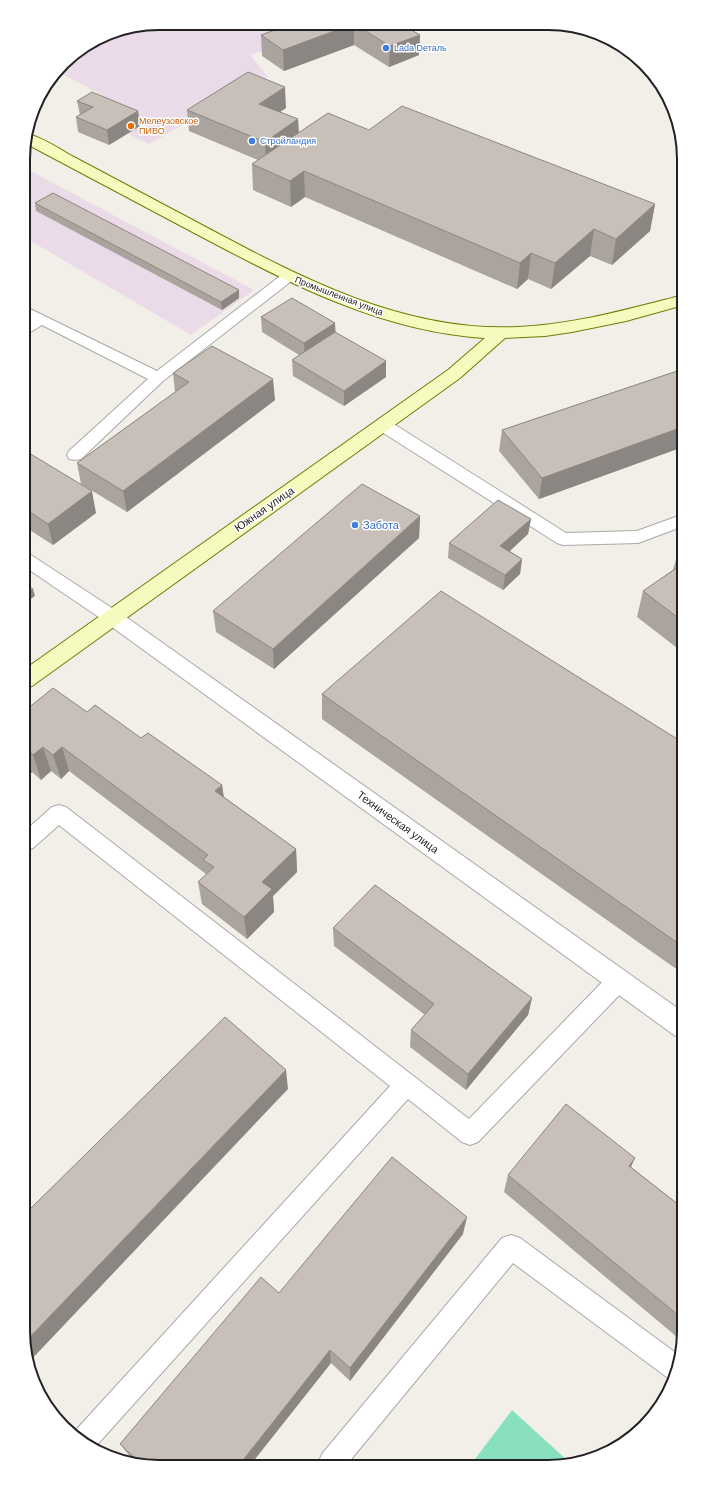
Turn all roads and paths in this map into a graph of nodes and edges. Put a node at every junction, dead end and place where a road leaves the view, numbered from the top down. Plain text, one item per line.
1 (31, 140) edge
2 (289, 276) junction
3 (677, 301) edge
4 (30, 313) edge
5 (42, 319) junction
6 (30, 326) edge
7 (499, 334) junction
8 (158, 378) junction
9 (383, 425) junction
10 (75, 455) dead end
11 (677, 522) edge
12 (30, 562) edge
13 (112, 617) junction
14 (30, 676) edge
15 (30, 838) edge
16 (619, 980) junction
17 (677, 1023) edge
18 (406, 1085) junction
19 (672, 1365) edge
20 (87, 1437) edge
21 (334, 1460) edge

1 - 2 main road, Промышленная улица
2 - 7 main road, Промышленная улица
2 - 8 lane
3 - 7 main road, Промышленная улица
4 - 5 lane
5 - 6 lane
5 - 8 lane
7 - 9 main road, Южная улица
8 - 10 lane
9 - 11 lane
9 - 13 main road, Южная улица
12 - 13 lane
13 - 14 main road, Южная улица
13 - 16 street, Техническая улица
15 - 18 lane
16 - 17 street, Техническая улица
16 - 18 lane
18 - 20 lane
19 - 21 lane

